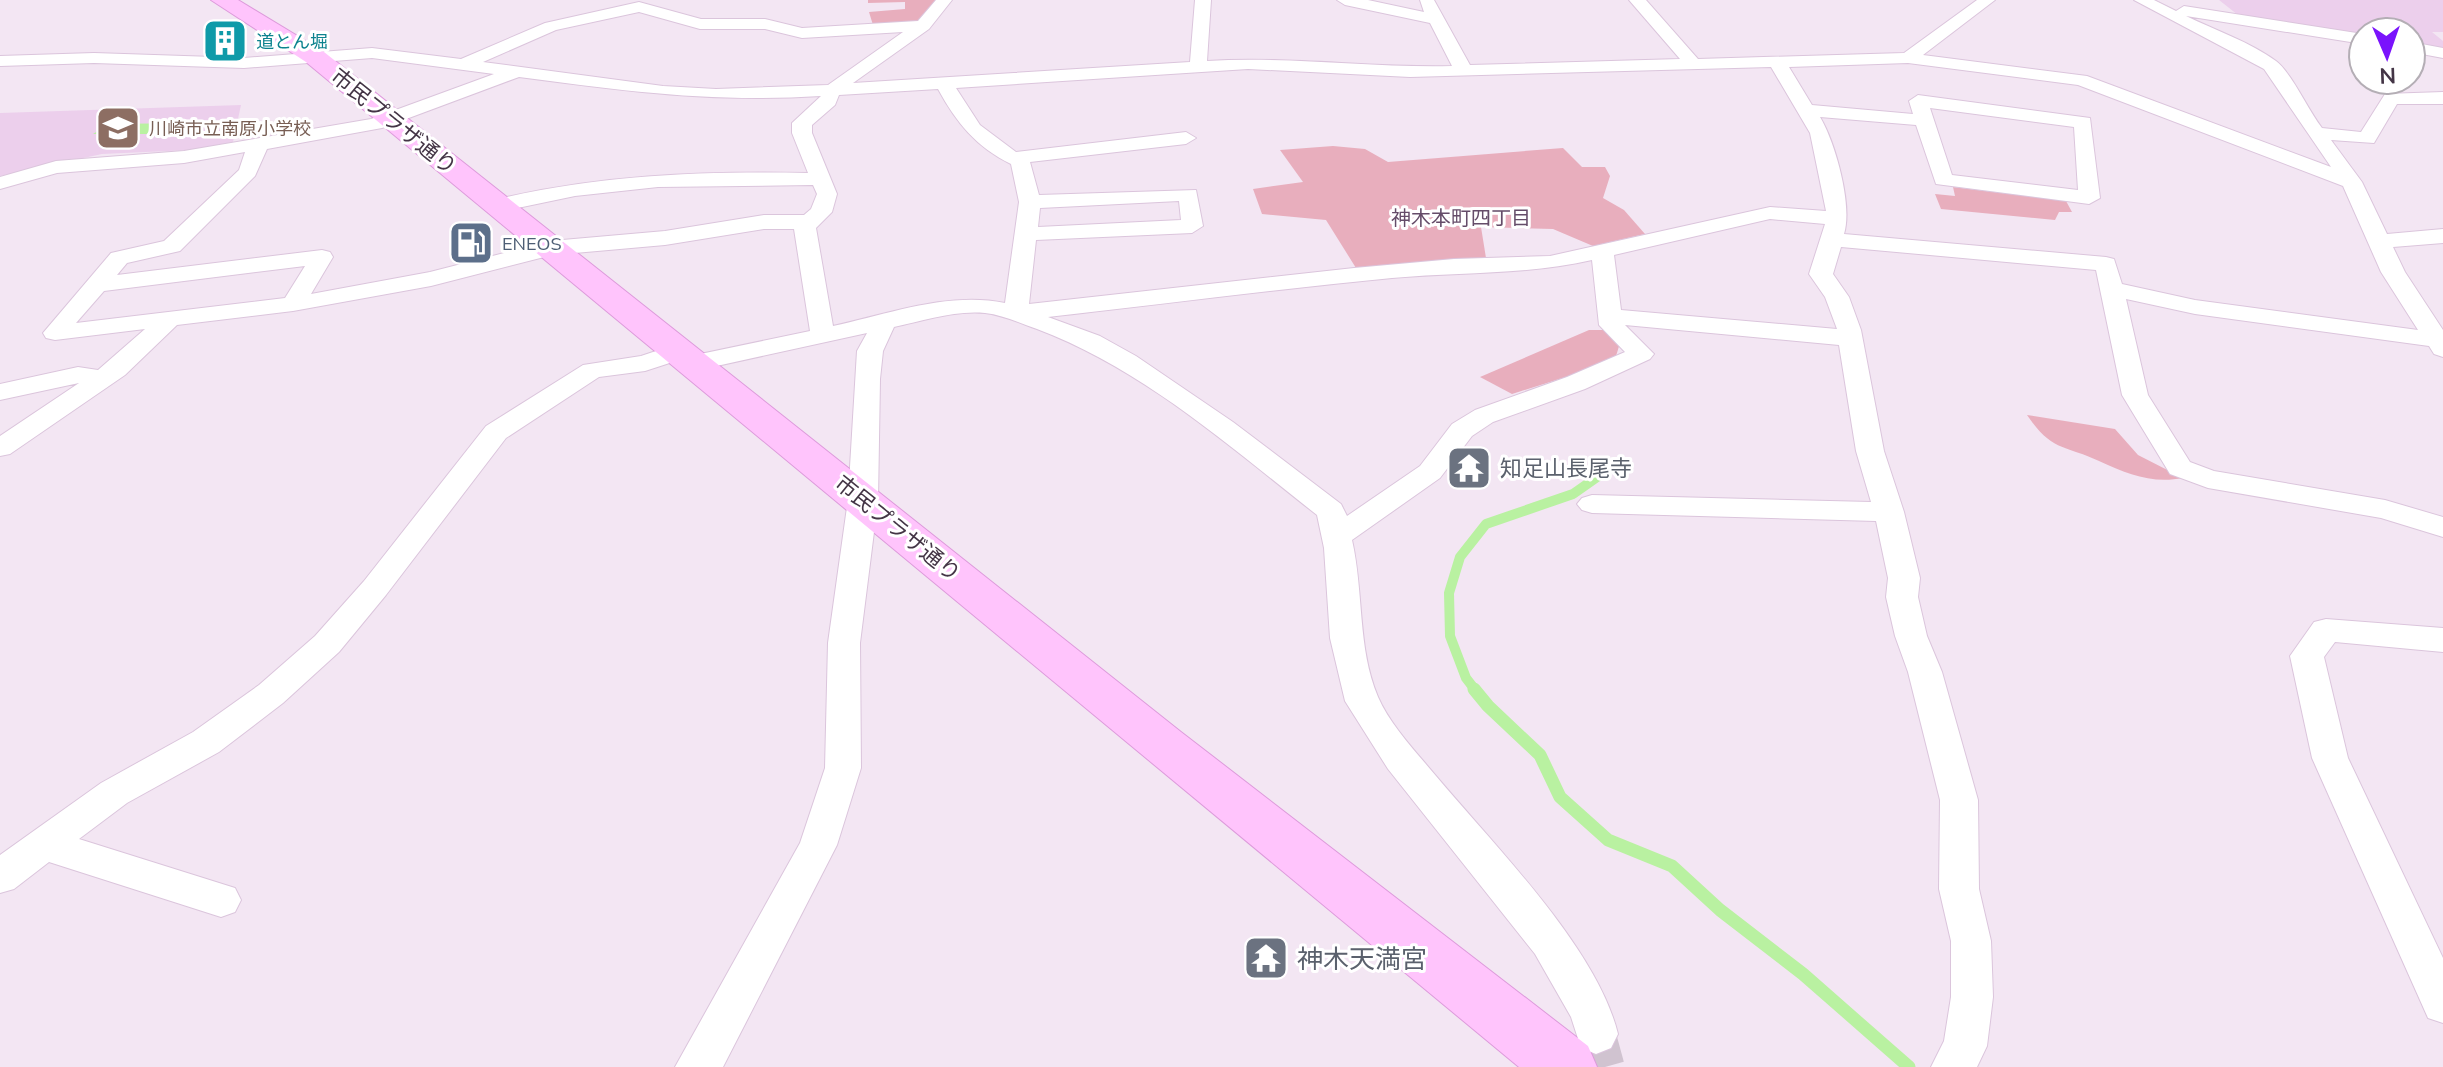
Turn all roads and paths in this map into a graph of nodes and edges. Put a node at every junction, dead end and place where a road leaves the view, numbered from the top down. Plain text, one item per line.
1 (222, 0) edge
2 (944, 0) edge
3 (1203, 0) edge
4 (1345, 0) edge
5 (1426, 0) edge
6 (1637, 0) edge
7 (1987, 0) edge
8 (637, 3) edge
9 (2148, 3) edge
10 (1435, 19) junction
11 (923, 26) junction
12 (2347, 36) edge
13 (315, 57) junction
14 (1908, 58) junction
15 (1776, 60) junction
16 (0, 61) edge
17 (1693, 64) junction
18 (463, 65) junction
19 (1198, 67) junction
20 (519, 71) junction
21 (1464, 71) junction
22 (943, 81) junction
23 (832, 90) junction
24 (2443, 98) edge
25 (2411, 107) dead end
26 (1805, 110) junction
27 (2432, 117) dead end
28 (392, 119) junction
29 (1922, 120) junction
30 (2318, 133) junction
31 (1186, 138) dead end
32 (258, 145) junction
33 (1013, 158) junction
34 (820, 179) junction
35 (2352, 182) junction
36 (0, 183) edge
37 (1030, 202) junction
38 (498, 206) junction
39 (808, 222) junction
40 (1834, 229) junction
41 (1027, 234) junction
42 (2443, 236) edge
43 (2378, 241) junction
44 (551, 248) junction
45 (1602, 253) junction
46 (100, 284) junction
47 (2113, 289) junction
48 (293, 304) junction
49 (1016, 313) junction
50 (1610, 316) junction
51 (169, 320) junction
52 (884, 323) junction
53 (824, 337) junction
54 (1849, 338) junction
55 (2440, 344) edge
56 (687, 357) junction
57 (104, 379) junction
58 (0, 392) edge
59 (0, 448) edge
60 (863, 500) junction
61 (1592, 504) dead end
62 (1889, 512) junction
63 (2443, 527) edge
64 (1337, 537) junction
65 (2443, 640) edge
66 (43, 844) junction
67 (0, 877) edge
68 (221, 900) dead end
69 (2443, 1004) edge
70 (1596, 1034) tunnel mouth
71 (697, 1067) edge
72 (1566, 1067) tunnel mouth
73 (1953, 1067) edge

1 - 13 street, 市民プラザ通り
2 - 11 street
3 - 19 street
4 - 10 street
5 - 10 street
6 - 17 street
7 - 14 street
8 - 11 street
8 - 18 street
9 - 12 street
9 - 30 street
10 - 21 street
11 - 23 street
13 - 16 street
13 - 18 street
13 - 28 street, 市民プラザ通り
14 - 15 street
14 - 35 street
15 - 17 street
15 - 26 street
17 - 21 street
18 - 20 street
19 - 21 street
19 - 22 street
20 - 23 street
20 - 28 street
22 - 23 street
22 - 33 street
23 - 34 street
24 - 30 street
25 - 27 street
26 - 29 street
26 - 40 street
28 - 32 street
28 - 38 street, 市民プラザ通り
29 - 29 street
30 - 35 street
31 - 33 street
32 - 36 street
32 - 46 street
33 - 37 street
34 - 38 street
34 - 39 street
35 - 43 street
37 - 41 street
37 - 41 street
38 - 44 street, 市民プラザ通り
39 - 44 street
39 - 53 street
40 - 45 street
40 - 47 street
40 - 54 street
41 - 49 street
42 - 43 street
43 - 55 street
44 - 48 street
44 - 56 street, 市民プラザ通り
45 - 49 street
45 - 50 street
46 - 48 street
46 - 51 street
47 - 55 street
47 - 63 street
48 - 51 street
49 - 52 street
49 - 64 street
50 - 54 street
50 - 64 street
51 - 57 street
52 - 53 street
52 - 60 street
53 - 56 street
54 - 62 street
56 - 60 street, 市民プラザ通り
56 - 66 street
57 - 58 street
57 - 59 street
60 - 71 street
60 - 72 street, 市民プラザ通り
61 - 62 street
62 - 73 street
64 - 70 street
65 - 69 street
66 - 67 street
66 - 68 street

